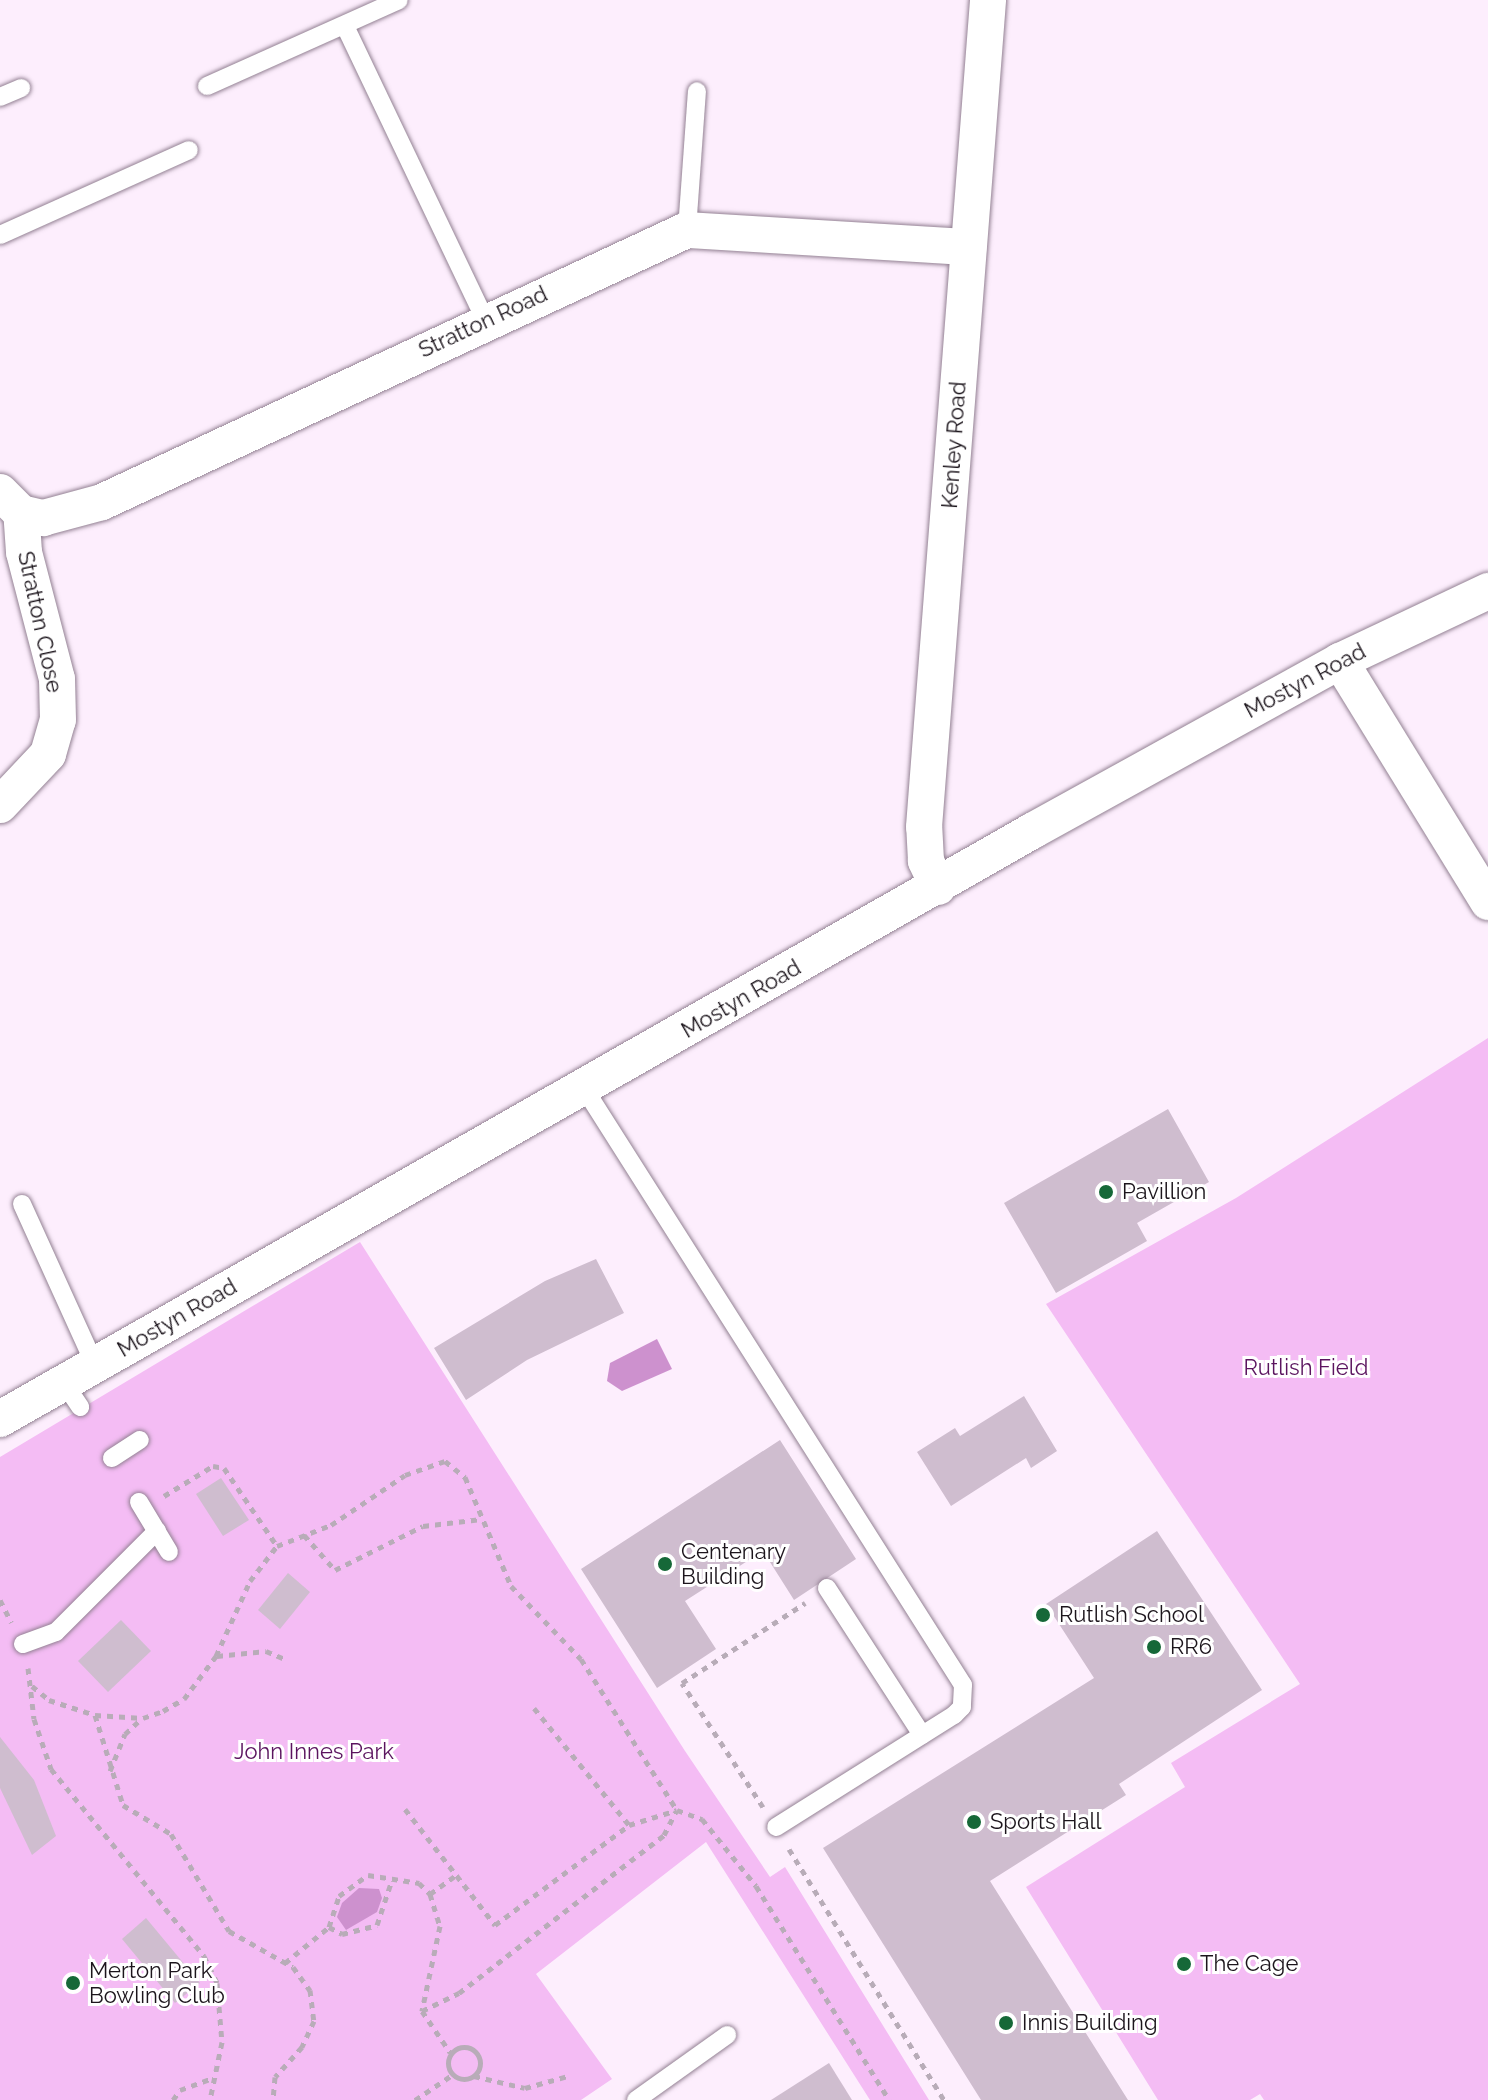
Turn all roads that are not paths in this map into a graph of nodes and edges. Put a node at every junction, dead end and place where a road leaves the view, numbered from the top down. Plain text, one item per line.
1 (399, 0) edge
2 (988, 0) edge
3 (345, 26) junction
4 (207, 86) dead end
5 (21, 88) dead end
6 (697, 91) dead end
7 (0, 97) edge
8 (189, 150) dead end
9 (687, 230) junction
10 (0, 235) edge
11 (968, 247) junction
12 (485, 320) junction
13 (10, 503) edge
14 (1488, 591) edge
15 (1340, 661) junction
16 (0, 805) edge
17 (938, 887) junction
18 (1488, 902) edge
19 (584, 1088) junction
20 (22, 1204) dead end
21 (95, 1365) junction
22 (0, 1419) edge
23 (140, 1440) dead end
24 (112, 1458) dead end
25 (141, 1505) road end
26 (157, 1531) junction
27 (169, 1552) dead end
28 (827, 1588) dead end
29 (23, 1644) road end
30 (922, 1735) junction
31 (776, 1827) dead end
32 (727, 2035) dead end
33 (636, 2100) edge

1 - 3 lane
2 - 11 street, Kenley Road
3 - 4 lane
3 - 12 lane
5 - 7 lane
6 - 9 lane
8 - 10 lane
9 - 11 street, Stratton Road
9 - 12 street, Stratton Road
11 - 17 street, Kenley Road
12 - 13 street, Stratton Road
13 - 16 street, Stratton Close
14 - 15 street, Mostyn Road
15 - 17 street, Mostyn Road
15 - 18 street
17 - 19 street, Mostyn Road
19 - 21 street, Mostyn Road
19 - 30 lane
20 - 21 lane
21 - 22 street, Mostyn Road
23 - 24 lane
25 - 26 lane
26 - 27 lane
26 - 29 lane
28 - 30 lane
30 - 31 lane
32 - 33 lane

